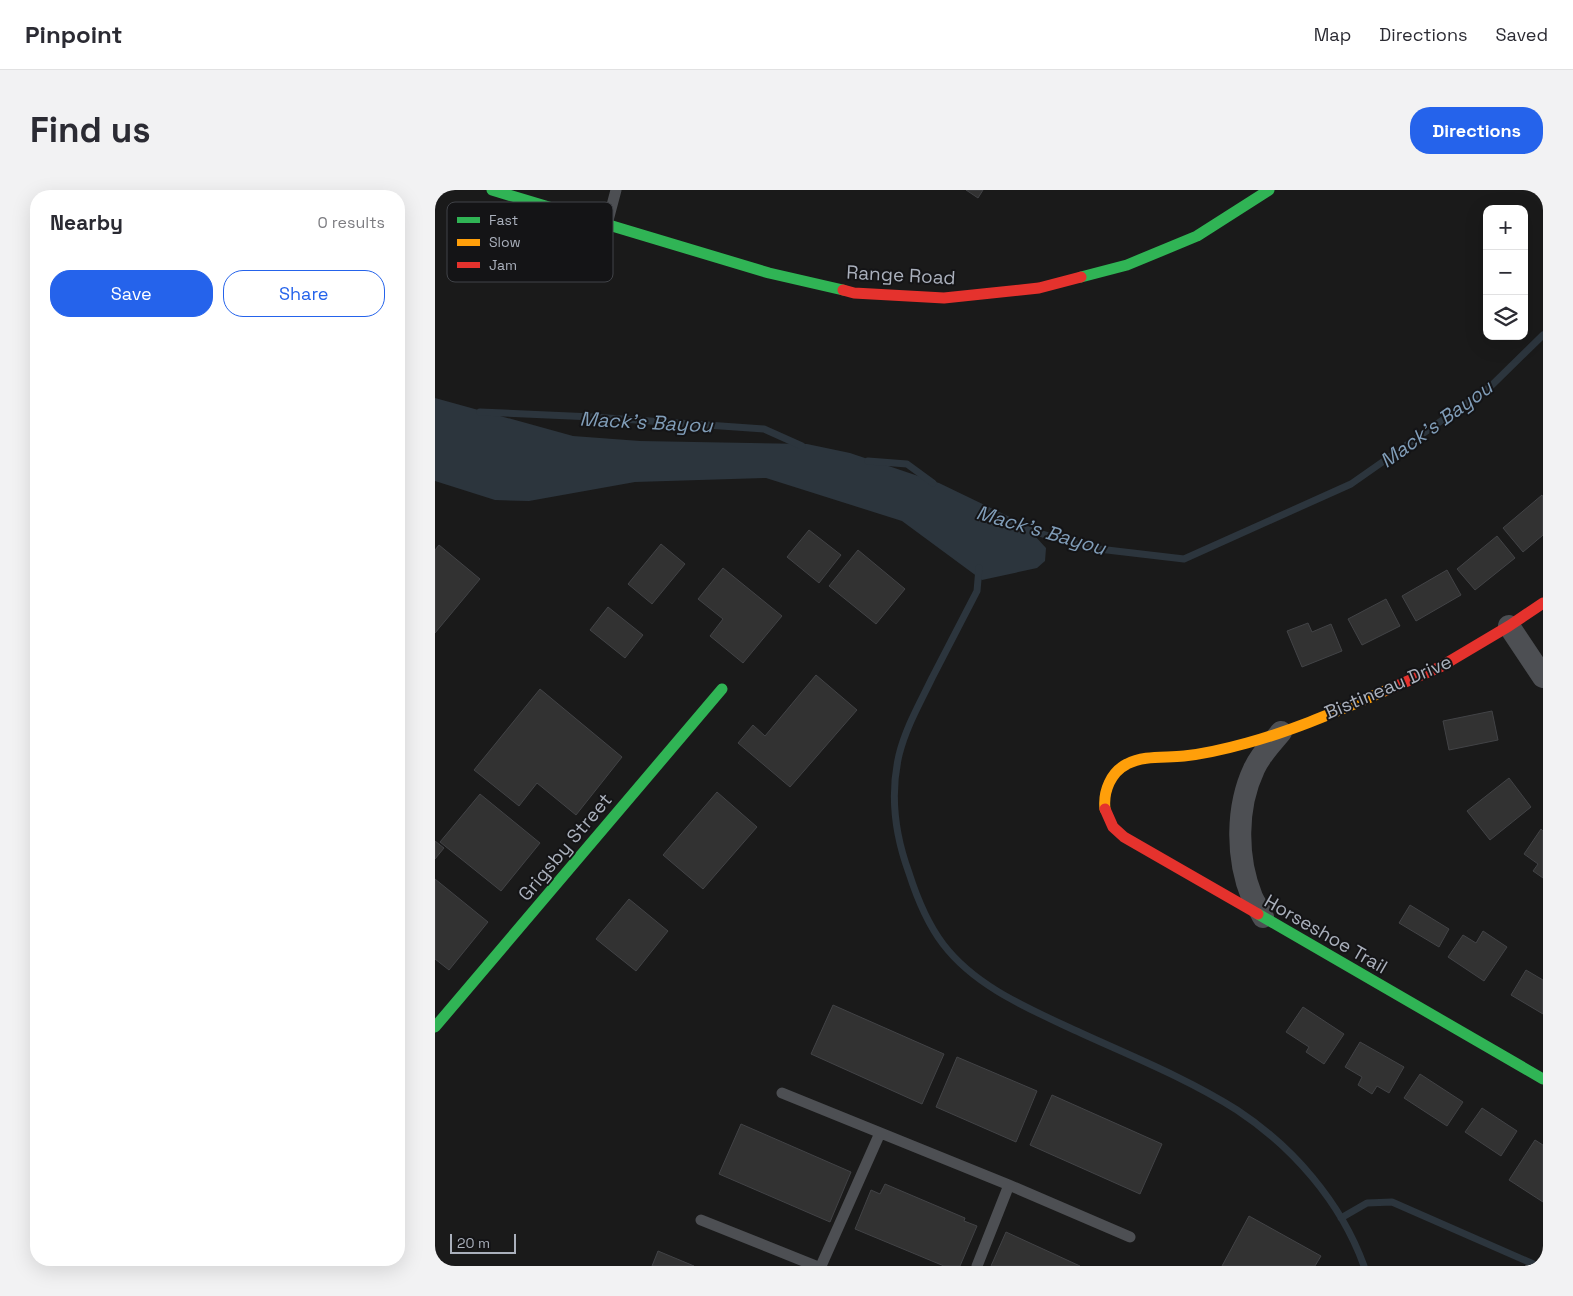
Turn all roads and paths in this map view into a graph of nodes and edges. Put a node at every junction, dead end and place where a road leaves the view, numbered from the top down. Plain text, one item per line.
1 (492, 190) edge
2 (1269, 190) edge
3 (533, 202) edge
4 (613, 226) edge
5 (1543, 603) edge
6 (1509, 626) junction
7 (1543, 677) edge
8 (722, 689) dead end
9 (1281, 732) junction
10 (1104, 807) joint
11 (1263, 917) junction
12 (435, 1027) edge
13 (1543, 1079) edge
14 (782, 1093) dead end
15 (880, 1133) junction
16 (1009, 1185) junction
17 (701, 1220) dead end
18 (1130, 1237) dead end
19 (816, 1266) edge
20 (821, 1266) edge
21 (977, 1266) edge

1 - 3 street, Range Road
2 - 4 street, Range Road
5 - 6 street, Bistineau Drive
6 - 7 street
6 - 9 street, Bistineau Drive
8 - 12 street, Grigsby Street
9 - 10 street, Bistineau Drive
9 - 11 street, Bistineau Drive
10 - 11 street, Horseshoe Trail
11 - 13 street, Horseshoe Trail
14 - 15 lane
15 - 16 lane
15 - 20 lane
16 - 18 lane
16 - 21 lane
17 - 19 lane

